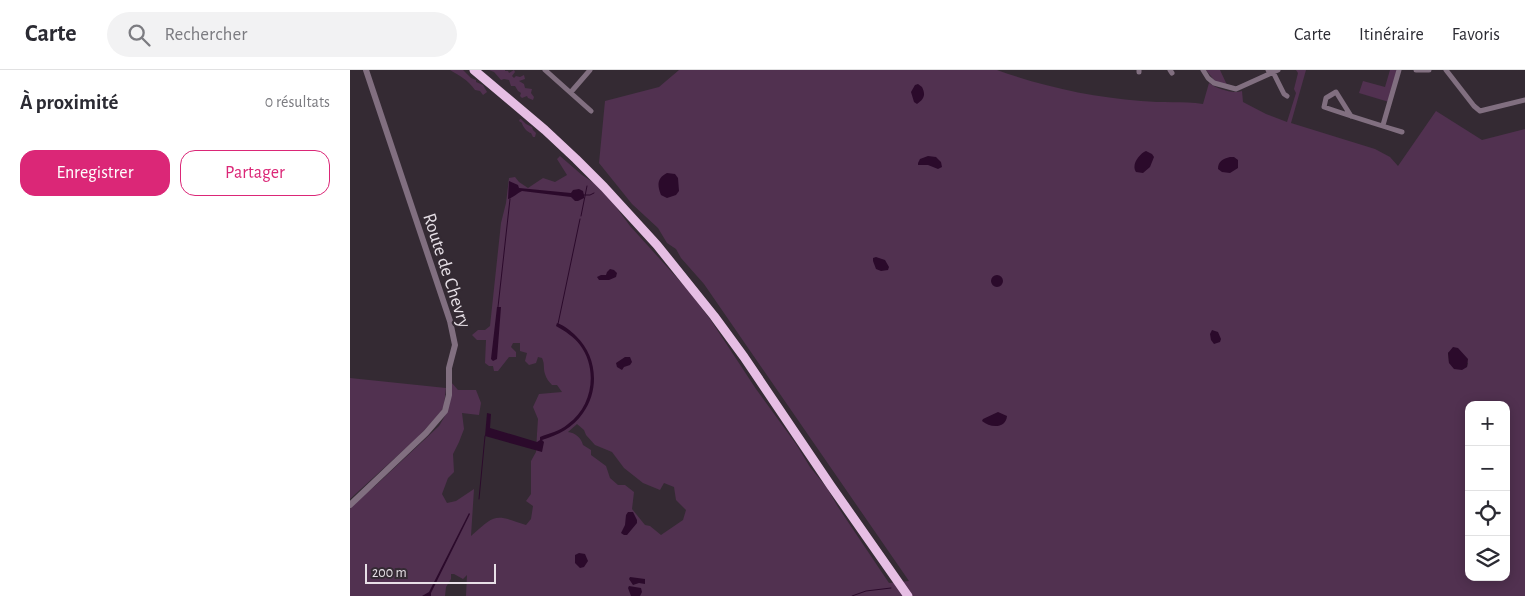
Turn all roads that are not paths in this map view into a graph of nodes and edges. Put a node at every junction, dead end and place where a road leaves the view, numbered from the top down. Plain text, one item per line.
1 (366, 70) edge
2 (474, 70) edge
3 (482, 70) edge
4 (545, 70) edge
5 (590, 70) edge
6 (1204, 70) edge
7 (1399, 70) edge
8 (1416, 70) edge
9 (1429, 70) edge
10 (1446, 70) edge
11 (1273, 71) edge
12 (571, 92) junction
13 (1287, 96) dead end
14 (1525, 100) edge
15 (592, 110) dead end
16 (1351, 116) junction
17 (1383, 125) junction
18 (1402, 132) dead end
19 (350, 505) edge
20 (908, 596) edge
21 (914, 596) edge

1 - 19 street, Route de Chevry
2 - 20 highway
3 - 21 highway
4 - 12 street
5 - 12 street
6 - 11 street
7 - 17 street
8 - 9 street
10 - 14 street
11 - 13 street
12 - 15 street
16 - 16 street
16 - 17 street
17 - 18 street

